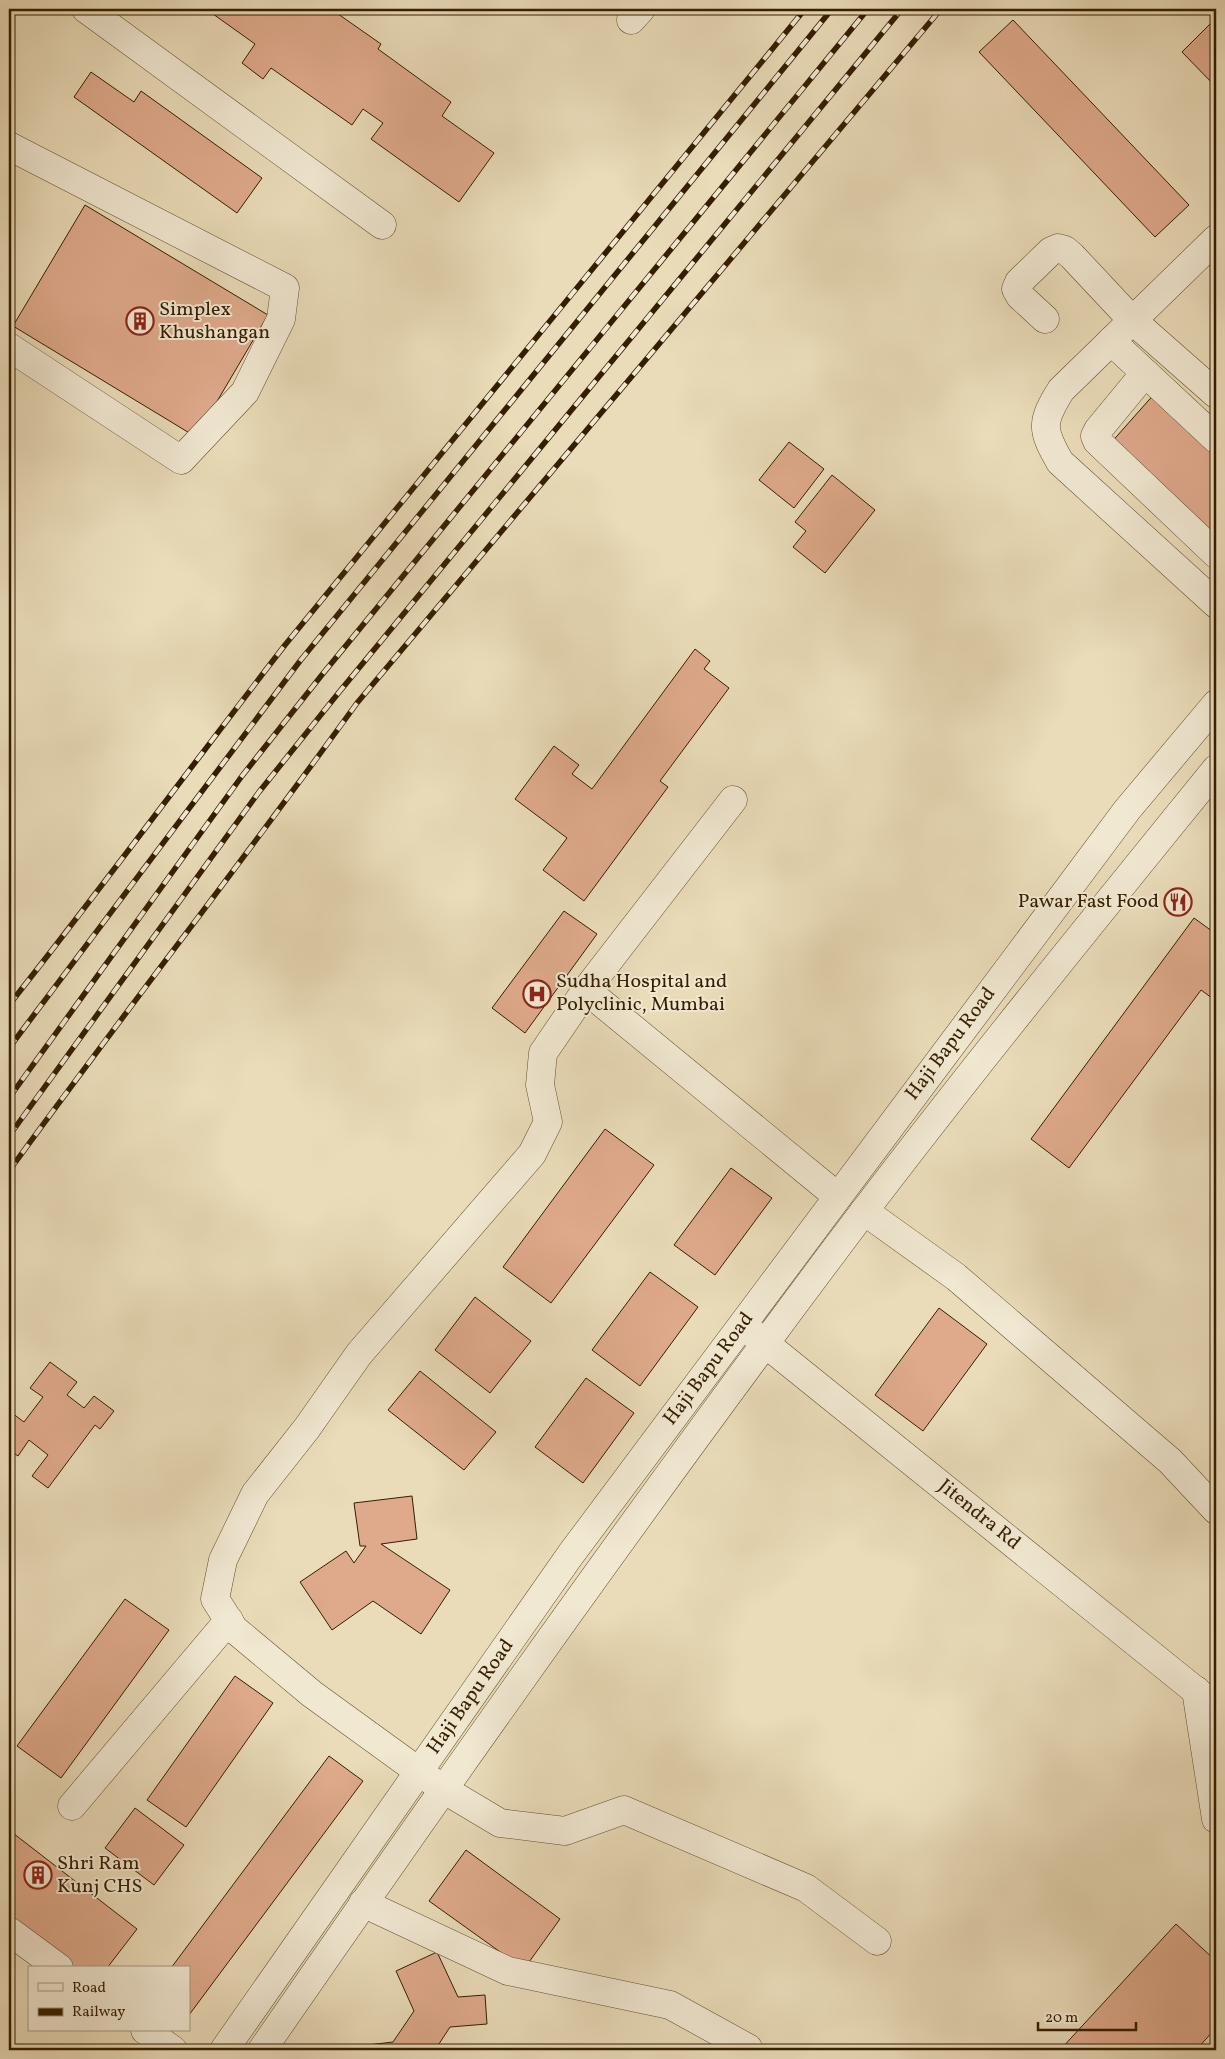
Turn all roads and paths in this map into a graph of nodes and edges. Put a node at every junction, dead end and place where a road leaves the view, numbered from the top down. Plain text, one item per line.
1 (86, 9) edge
2 (9, 146) edge
3 (382, 225) dead end
4 (1216, 239) edge
5 (1045, 319) dead end
6 (1132, 320) junction
7 (1111, 341) junction
8 (9, 346) edge
9 (1145, 373) junction
10 (1216, 394) edge
11 (1216, 439) edge
12 (1216, 554) edge
13 (1216, 604) edge
14 (1216, 704) edge
15 (1216, 769) edge
16 (1138, 796) junction
17 (733, 800) dead end
18 (1172, 824) junction
19 (1068, 888) junction
20 (1100, 912) junction
21 (1032, 936) junction
22 (1063, 958) junction
23 (586, 990) junction
24 (934, 1067) junction
25 (960, 1089) junction
26 (832, 1203) junction
27 (857, 1221) junction
28 (742, 1324) junction
29 (765, 1344) junction
30 (636, 1466) junction
31 (662, 1484) junction
32 (1216, 1510) edge
33 (559, 1571) junction
34 (586, 1590) junction
35 (229, 1620) junction
36 (1206, 1698) edge
37 (419, 1771) junction
38 (443, 1789) junction
39 (72, 1806) dead end
40 (1216, 1819) edge
41 (363, 1903) junction
42 (9, 1931) edge
43 (877, 1941) dead end
44 (56, 1966) edge
45 (148, 2032) edge
46 (748, 2048) dead end
47 (173, 2050) edge
48 (224, 2050) edge
49 (262, 2050) edge

1 - 3 street
2 - 8 street
4 - 6 street
5 - 6 street
6 - 7 street
6 - 10 street
7 - 9 street
7 - 13 street
9 - 11 street
9 - 12 street
14 - 16 street, Haji Bapu Road
15 - 18 street, Haji Bapu Road
16 - 18 street
16 - 19 street, Haji Bapu Road
17 - 23 street
18 - 20 street, Haji Bapu Road
19 - 20 street
19 - 21 street, Haji Bapu Road
20 - 22 street, Haji Bapu Road
21 - 22 street
21 - 24 street, Haji Bapu Road
22 - 25 street, Haji Bapu Road
23 - 26 street
23 - 35 street
24 - 25 street
24 - 26 street, Haji Bapu Road
25 - 27 street, Haji Bapu Road
26 - 27 street
26 - 28 street, Haji Bapu Road
27 - 29 street, Haji Bapu Road
27 - 32 street
28 - 29 street, Jitendra Rd
28 - 30 street, Haji Bapu Road
29 - 31 street, Haji Bapu Road
29 - 36 street, Jitendra Rd
30 - 31 street
30 - 33 street, Haji Bapu Road
31 - 34 street, Haji Bapu Road
33 - 34 street
33 - 37 street, Haji Bapu Road
34 - 38 street, Haji Bapu Road
35 - 37 street
35 - 39 street
36 - 40 street
37 - 38 street
37 - 48 street, Haji Bapu Road
38 - 41 street, Haji Bapu Road
38 - 43 street
41 - 46 street
41 - 49 street, Haji Bapu Road
42 - 44 street
45 - 47 street

